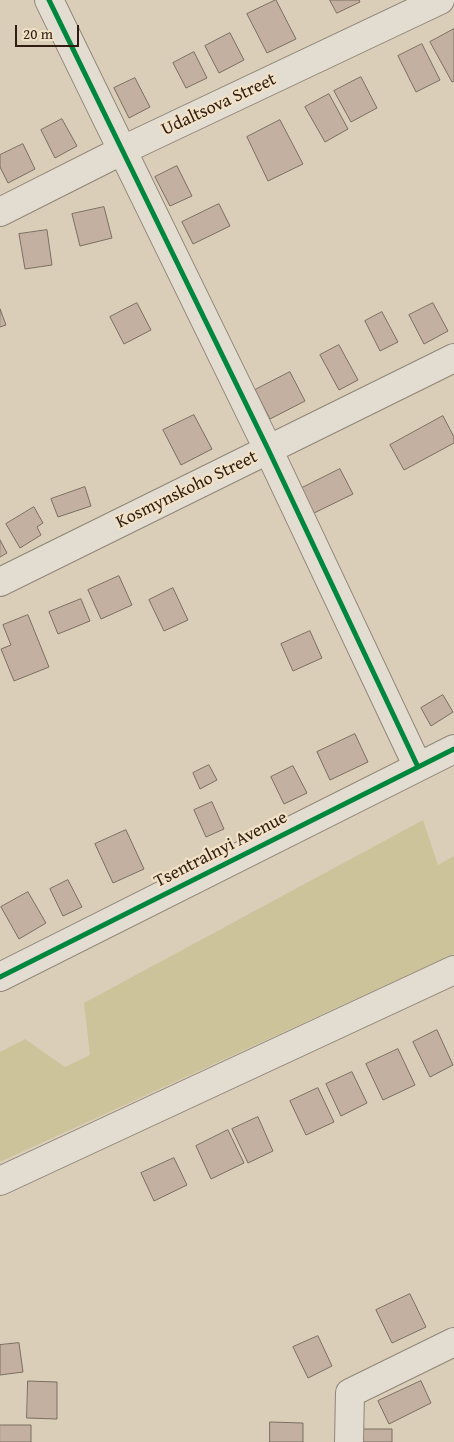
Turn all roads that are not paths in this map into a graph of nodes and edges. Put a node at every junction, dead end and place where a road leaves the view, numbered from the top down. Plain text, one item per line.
1 (50, 0) edge
2 (440, 0) edge
3 (123, 150) junction
4 (0, 212) edge
5 (454, 358) edge
6 (268, 449) junction
7 (0, 582) edge
8 (454, 749) edge
9 (418, 767) junction
10 (454, 970) edge
11 (0, 977) edge
12 (0, 1181) edge
13 (454, 1342) edge
14 (350, 1442) edge

1 - 3 street
2 - 3 street, Udaltsova Street
3 - 4 street, Udaltsova Street
3 - 6 street
5 - 6 street, Kosmynskoho Street
6 - 7 street, Kosmynskoho Street
6 - 9 street
8 - 9 street, Tsentralnyi Avenue
9 - 11 street, Tsentralnyi Avenue
10 - 12 street
13 - 14 street

